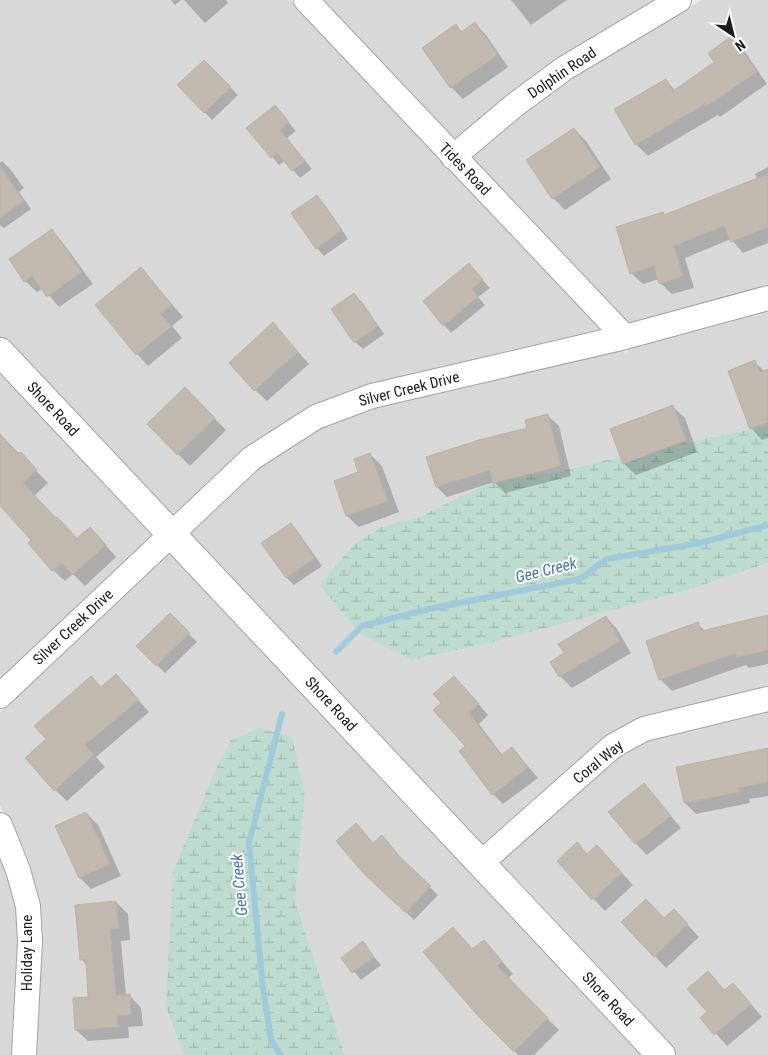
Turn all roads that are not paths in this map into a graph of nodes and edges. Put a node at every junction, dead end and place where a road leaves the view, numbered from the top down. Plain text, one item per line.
1 (306, 0) edge
2 (679, 0) edge
3 (453, 157) junction
4 (768, 298) edge
5 (625, 337) junction
6 (0, 352) edge
7 (171, 534) junction
8 (0, 696) edge
9 (768, 699) edge
10 (0, 825) edge
11 (481, 863) junction
12 (24, 1055) edge
13 (661, 1055) edge

1 - 3 street, Tides Road
2 - 3 street, Dolphin Road
3 - 5 street, Tides Road
4 - 5 street, Silver Creek Drive
5 - 7 street, Silver Creek Drive
6 - 7 street, Shore Road
7 - 8 street, Silver Creek Drive
7 - 11 street, Shore Road
9 - 11 street, Coral Way
10 - 12 street, Holiday Lane
11 - 13 street, Shore Road

